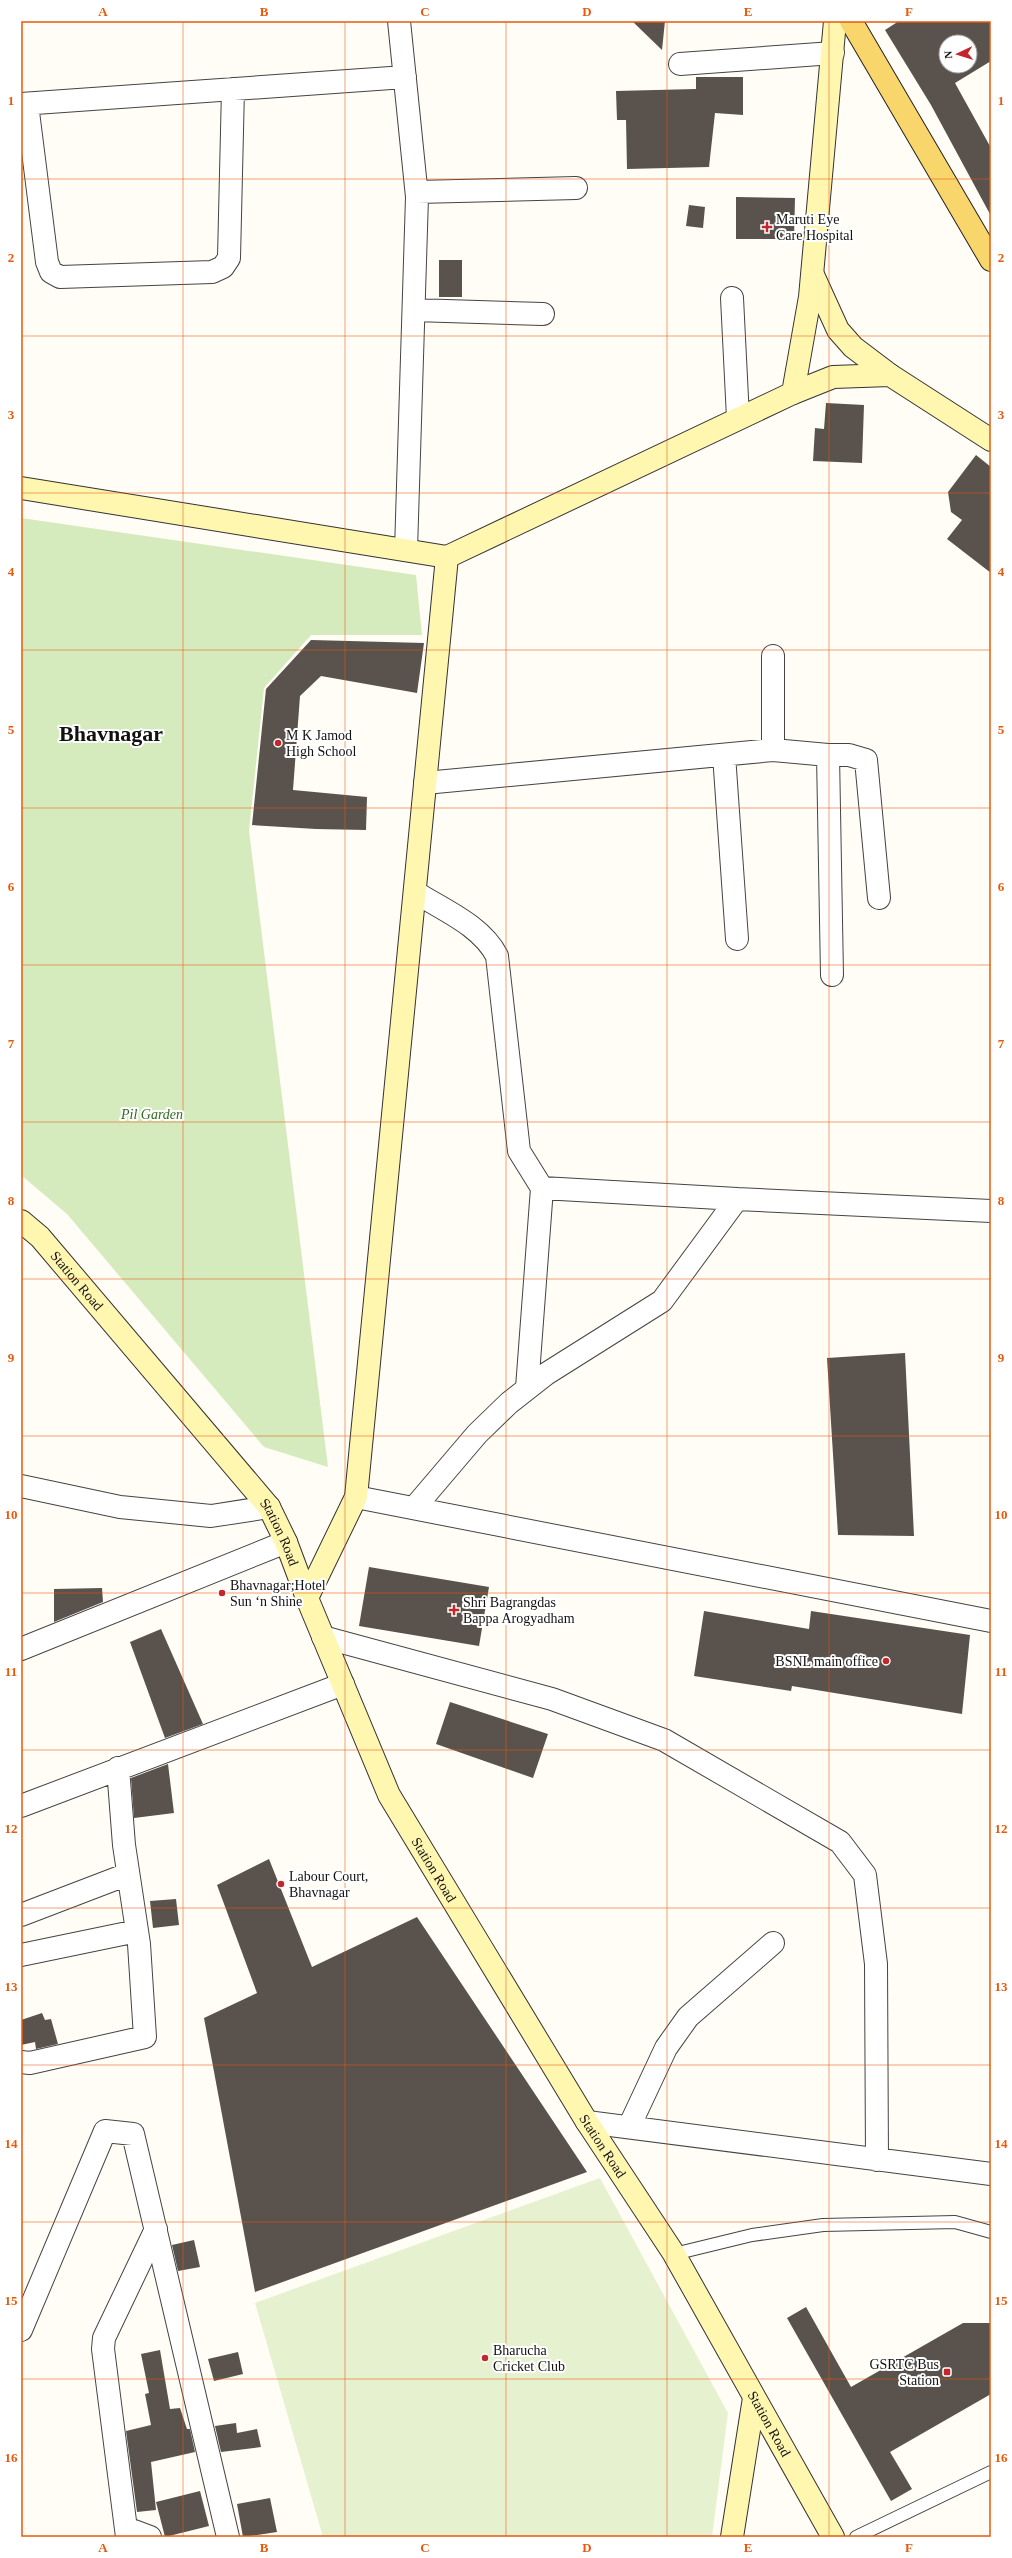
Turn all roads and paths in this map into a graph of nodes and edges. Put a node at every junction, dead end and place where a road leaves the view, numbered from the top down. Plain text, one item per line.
1 (399, 21) edge
2 (835, 21) edge
3 (851, 21) edge
4 (833, 53) junction
5 (680, 64) dead end
6 (405, 77) junction
7 (233, 89) junction
8 (24, 104) edge
9 (576, 188) dead end
10 (417, 192) junction
11 (991, 260) edge
12 (812, 273) junction
13 (732, 298) dead end
14 (414, 310) junction
15 (543, 314) dead end
16 (890, 375) junction
17 (794, 393) junction
18 (738, 418) junction
19 (991, 440) edge
20 (21, 488) edge
21 (406, 550) junction
22 (447, 557) junction
23 (773, 656) dead end
24 (773, 750) junction
25 (724, 755) junction
26 (827, 755) junction
27 (425, 783) junction
28 (414, 892) junction
29 (879, 898) dead end
30 (738, 939) dead end
31 (832, 975) dead end
32 (542, 1188) junction
33 (737, 1199) junction
34 (991, 1211) edge
35 (21, 1221) edge
36 (527, 1388) junction
37 (21, 1486) edge
38 (356, 1497) junction
39 (269, 1507) junction
40 (414, 1508) junction
41 (286, 1542) junction
42 (307, 1598) junction
43 (991, 1621) edge
44 (323, 1636) junction
45 (21, 1648) edge
46 (343, 1684) junction
47 (118, 1768) junction
48 (21, 1806) edge
49 (128, 1874) junction
50 (21, 1915) edge
51 (137, 1931) junction
52 (773, 1943) dead end
53 (21, 1955) edge
54 (21, 2062) edge
55 (588, 2122) junction
56 (629, 2127) junction
57 (877, 2160) junction
58 (991, 2174) edge
59 (156, 2229) junction
60 (991, 2232) edge
61 (674, 2254) junction
62 (21, 2330) edge
63 (754, 2398) junction
64 (991, 2472) edge
65 (126, 2533) edge
66 (150, 2537) edge
67 (228, 2537) edge
68 (732, 2537) edge
69 (833, 2537) edge
70 (856, 2537) edge

1 - 6 street
2 - 4 main road
3 - 11 main road
4 - 5 street
4 - 12 main road
6 - 7 street
6 - 10 street
7 - 8 street
7 - 8 street
9 - 10 street
10 - 14 street
12 - 16 main road
12 - 17 main road
13 - 18 street
14 - 15 street
14 - 21 street
16 - 17 main road
16 - 19 main road
17 - 18 main road
18 - 22 main road
20 - 21 main road
21 - 22 main road
22 - 27 main road
23 - 24 street
24 - 25 street
24 - 26 street
25 - 27 street
25 - 30 street
26 - 29 street
26 - 31 street
27 - 28 main road
28 - 32 street
28 - 38 main road
32 - 33 street
32 - 36 street
33 - 34 street
33 - 36 street
35 - 39 main road, Station Road
36 - 40 street
37 - 39 street
38 - 40 street
38 - 42 main road
39 - 41 main road, Station Road
40 - 43 street
41 - 42 main road, Station Road
41 - 45 street
42 - 44 main road, Station Road
44 - 46 main road, Station Road
44 - 57 street
46 - 47 street
46 - 55 main road, Station Road
47 - 48 street
47 - 49 street
49 - 50 street
49 - 51 street
51 - 53 street
51 - 54 street
52 - 56 street
55 - 56 street
55 - 61 main road, Station Road
56 - 57 street
57 - 58 street
59 - 62 street
59 - 65 street
59 - 67 street
60 - 61 lane
61 - 63 main road, Station Road
63 - 68 main road
63 - 69 main road, Station Road
64 - 70 lane
65 - 66 street

